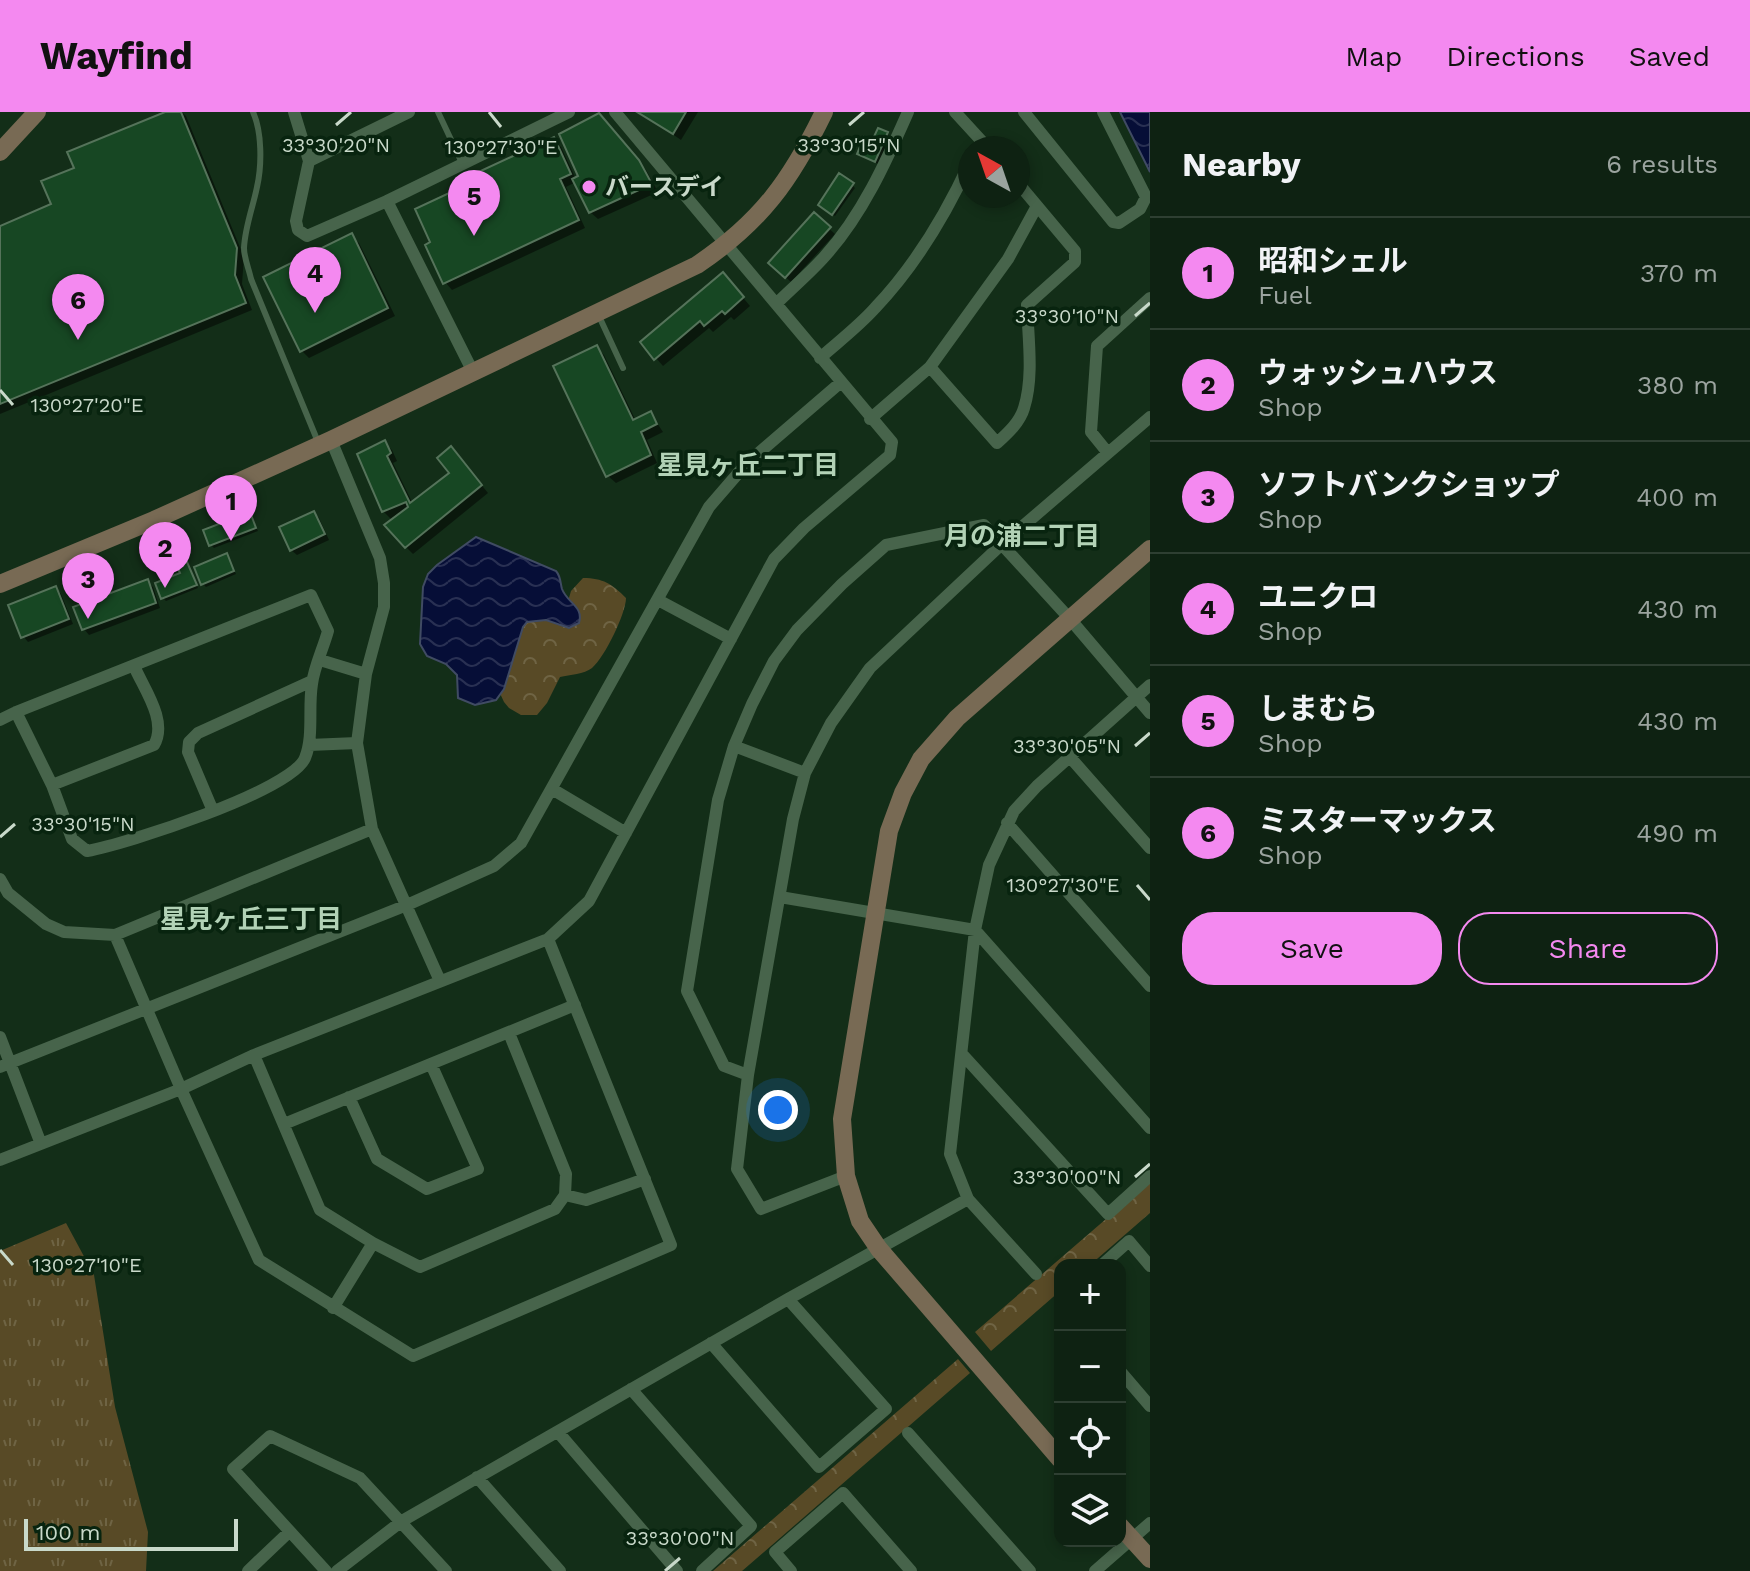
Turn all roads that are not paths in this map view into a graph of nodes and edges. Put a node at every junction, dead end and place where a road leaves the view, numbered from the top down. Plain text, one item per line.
1 (37, 112) edge
2 (253, 112) edge
3 (294, 112) edge
4 (409, 112) edge
5 (438, 112) edge
6 (569, 112) edge
7 (615, 112) edge
8 (824, 112) edge
9 (908, 112) edge
10 (955, 112) edge
11 (1024, 112) edge
12 (1103, 112) edge
13 (975, 136) edge
14 (0, 152) edge
15 (309, 161) junction
16 (463, 165) junction
17 (958, 188) edge
18 (1030, 198) edge
19 (387, 201) junction
20 (1037, 206) junction
21 (728, 244) junction
22 (1150, 298) edge
23 (776, 304) junction
24 (598, 314) junction
25 (820, 358) junction
26 (930, 367) junction
27 (623, 368) dead end
28 (473, 372) junction
29 (840, 383) junction
30 (1150, 417) edge
31 (870, 419) junction
32 (325, 442) junction
33 (1108, 453) junction
34 (1002, 544) junction
35 (1150, 549) edge
36 (0, 584) edge
37 (658, 600) junction
38 (1070, 619) junction
39 (731, 639) junction
40 (320, 660) junction
41 (134, 666) junction
42 (366, 674) junction
43 (312, 681) junction
44 (1150, 685) edge
45 (1136, 697) junction
46 (16, 712) junction
47 (1150, 713) edge
48 (0, 720) edge
49 (357, 743) junction
50 (309, 745) junction
51 (734, 746) junction
52 (1069, 756) junction
53 (805, 773) junction
54 (52, 785) junction
55 (552, 789) junction
56 (213, 811) junction
57 (1007, 823) junction
58 (372, 829) junction
59 (626, 833) junction
60 (1150, 848) edge
61 (0, 879) edge
62 (780, 897) junction
63 (407, 905) junction
64 (876, 915) junction
65 (975, 930) junction
66 (115, 935) junction
67 (548, 939) junction
68 (440, 981) junction
69 (1150, 986) edge
70 (575, 1005) junction
71 (148, 1010) junction
72 (509, 1033) junction
73 (0, 1037) edge
74 (962, 1054) junction
75 (254, 1055) junction
76 (431, 1064) junction
77 (5, 1065) edge
78 (748, 1075) junction
79 (181, 1089) junction
80 (349, 1097) junction
81 (284, 1124) junction
82 (1150, 1128) edge
83 (41, 1144) junction
84 (0, 1160) edge
85 (846, 1176) junction
86 (1150, 1176) edge
87 (645, 1179) junction
88 (565, 1195) junction
89 (968, 1199) junction
90 (373, 1243) junction
91 (879, 1249) junction
92 (1109, 1259) edge
93 (1150, 1266) edge
94 (1036, 1274) dead end
95 (788, 1299) junction
96 (333, 1308) junction
97 (711, 1343) junction
98 (1126, 1378) edge
99 (631, 1389) junction
100 (1150, 1406) edge
101 (558, 1432) junction
102 (908, 1433) dead end
103 (1054, 1452) edge
104 (477, 1477) junction
105 (402, 1521) junction
106 (1150, 1523) edge
107 (289, 1532) junction
108 (1126, 1533) edge
109 (1115, 1547) edge
110 (1150, 1559) edge
111 (248, 1571) edge
112 (326, 1571) edge
113 (337, 1571) edge
114 (446, 1571) edge
115 (560, 1571) edge
116 (677, 1571) edge
117 (702, 1571) edge
118 (791, 1571) edge
119 (911, 1571) edge
120 (1030, 1571) edge
121 (1095, 1571) edge

1 - 14 street
2 - 32 lane
3 - 15 street
4 - 15 street
5 - 16 lane
6 - 16 street
7 - 21 street
8 - 21 street
9 - 23 street
10 - 13 street
11 - 12 street
15 - 19 street
16 - 19 street
17 - 25 street
18 - 20 street
19 - 28 street
20 - 26 street
20 - 26 street
21 - 23 street
21 - 24 street
22 - 33 street
23 - 25 street
24 - 27 lane
24 - 28 street
25 - 29 street
26 - 31 street
28 - 32 street
29 - 31 street
29 - 37 street
30 - 33 street
31 - 39 street
32 - 36 street
32 - 42 street
33 - 34 street
34 - 38 street
34 - 51 street
34 - 53 street
35 - 38 street
37 - 39 street
37 - 55 street
38 - 45 street
38 - 64 street
39 - 59 street
40 - 41 street
40 - 42 street
40 - 43 street
41 - 46 street
41 - 54 street
42 - 49 street
43 - 50 street
43 - 56 street
44 - 45 street
45 - 47 street
45 - 52 street
46 - 48 street
46 - 54 street
49 - 50 street
49 - 58 street
50 - 56 street
51 - 53 street
51 - 78 street
52 - 57 street
52 - 60 street
53 - 62 street
54 - 56 street
55 - 59 street
55 - 63 street
57 - 65 street
57 - 69 street
58 - 63 street
58 - 66 street
59 - 67 street
61 - 66 street
62 - 64 street
62 - 78 street
63 - 68 street
63 - 71 street
64 - 65 street
64 - 85 street
65 - 74 street
65 - 82 street
66 - 71 street
67 - 68 street
67 - 70 street
68 - 75 street
70 - 72 street
70 - 87 street
71 - 77 street
71 - 79 street
72 - 76 street
72 - 88 street
73 - 77 street
74 - 86 street
74 - 89 street
75 - 79 street
75 - 81 street
76 - 80 street
76 - 80 street
77 - 83 street
78 - 85 street
79 - 83 street
79 - 96 street
80 - 81 street
81 - 90 street
83 - 84 street
85 - 91 street
87 - 88 street
87 - 96 street
88 - 90 street
89 - 91 street
89 - 94 street
90 - 96 street
91 - 95 street
91 - 103 street
92 - 93 street
95 - 97 street
95 - 97 street
97 - 99 street
98 - 100 street
99 - 101 street
99 - 117 street
101 - 104 street
101 - 116 street
102 - 120 street
104 - 105 street
104 - 115 street
105 - 107 street
105 - 113 street
105 - 114 street
106 - 108 street
107 - 111 street
107 - 112 street
108 - 110 street
109 - 121 street
118 - 119 street

